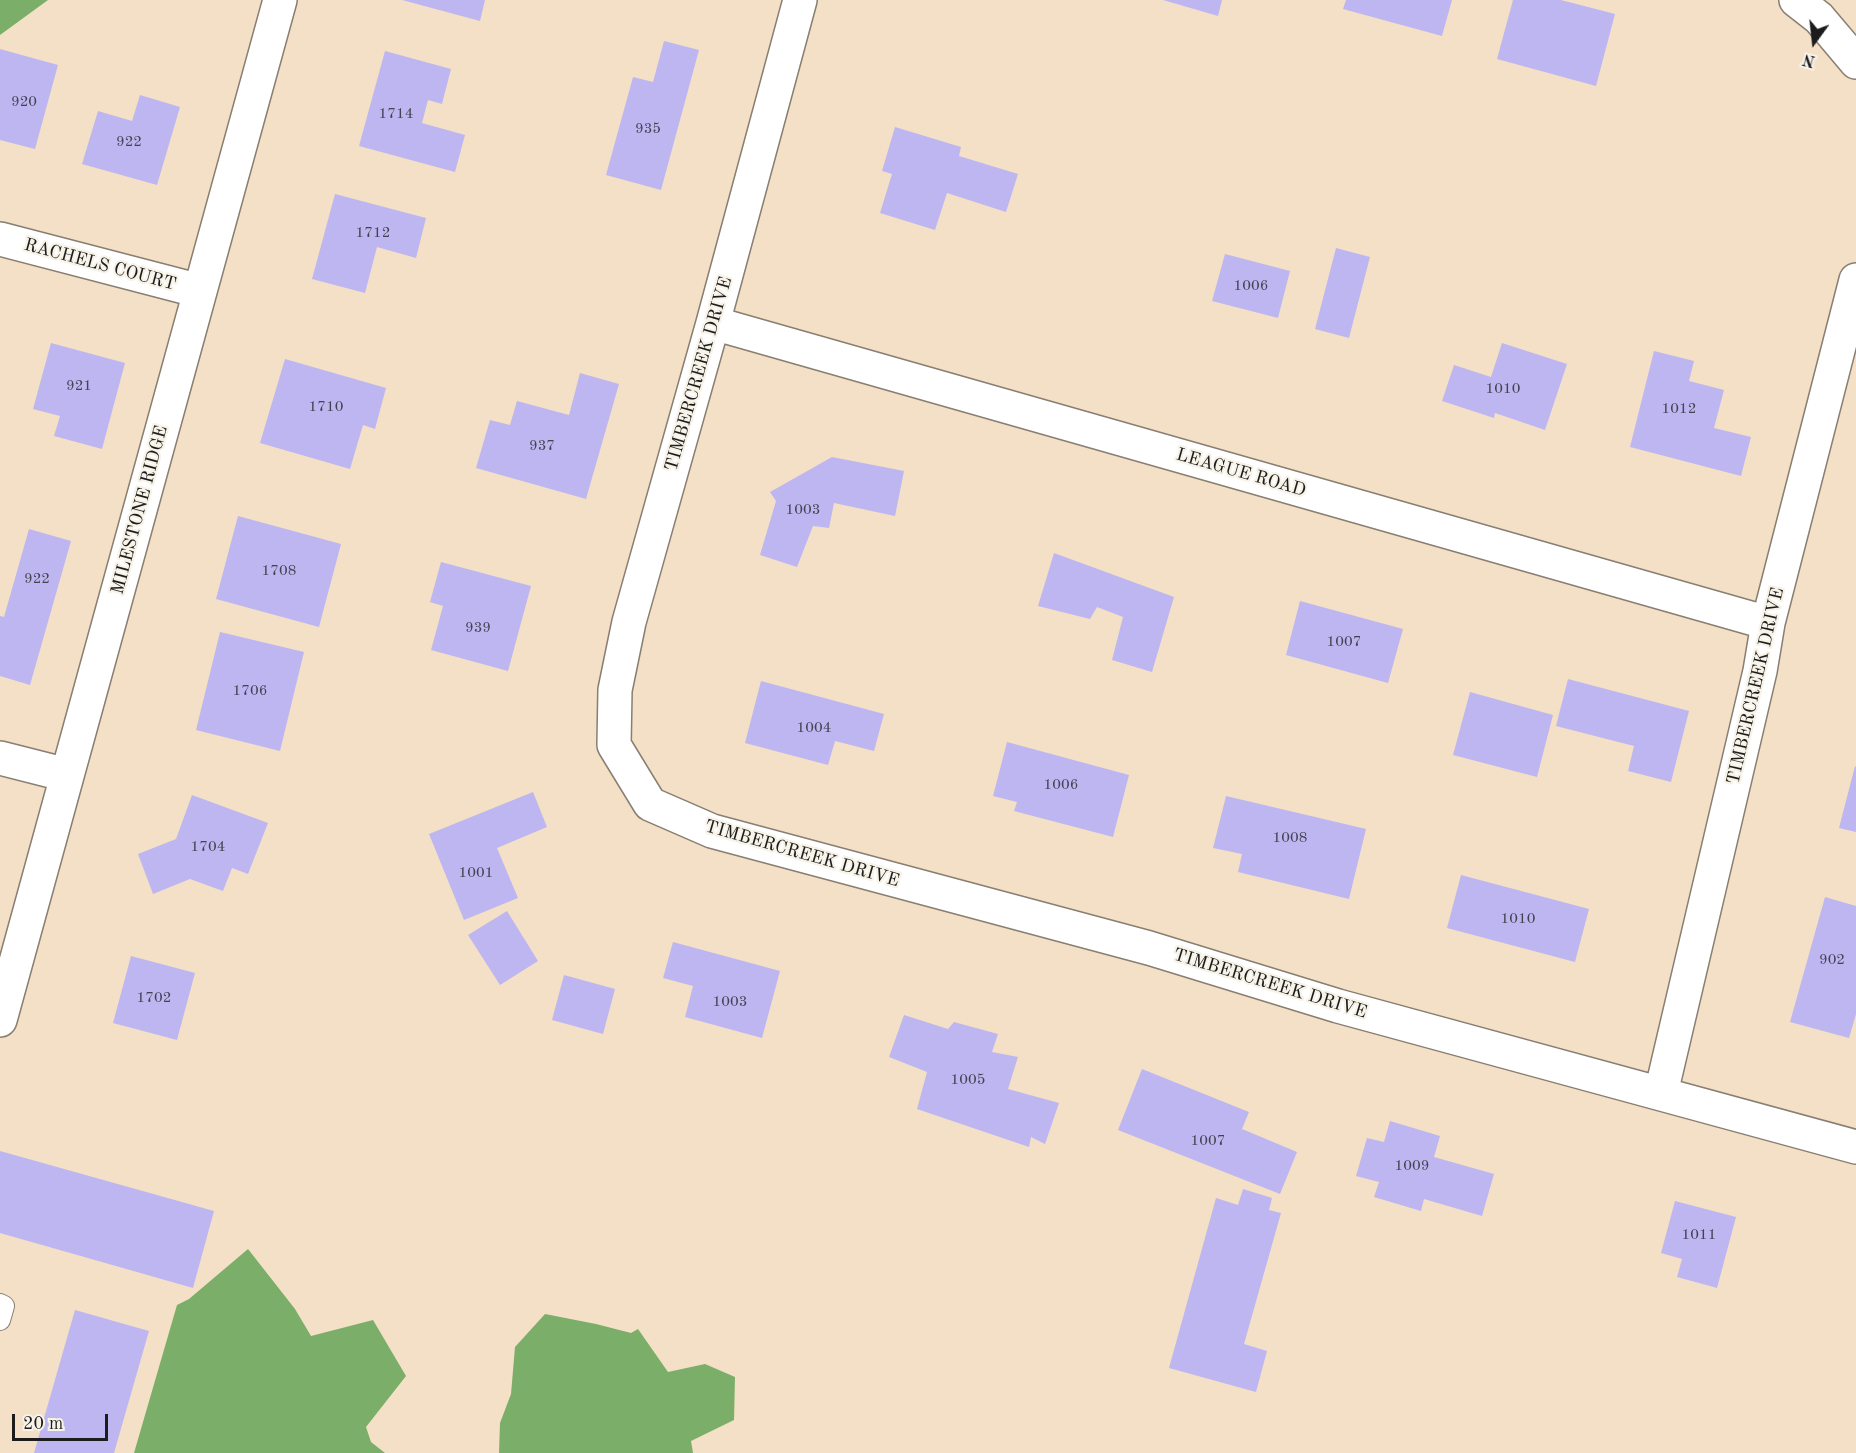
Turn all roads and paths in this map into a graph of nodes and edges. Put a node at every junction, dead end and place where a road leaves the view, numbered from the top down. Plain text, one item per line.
1 (280, 0) edge
2 (800, 0) edge
3 (1796, 0) edge
4 (1856, 62) edge
5 (0, 238) edge
6 (1856, 280) edge
7 (200, 291) junction
8 (713, 323) junction
9 (1768, 623) junction
10 (0, 758) edge
11 (67, 775) junction
12 (0, 1020) edge
13 (1661, 1093) junction
14 (1856, 1147) edge
15 (0, 1304) edge
16 (0, 1320) edge

1 - 7 street, MILESTONE RIDGE
2 - 8 street, TIMBERCREEK DRIVE
3 - 4 street
5 - 7 street, RACHELS COURT
6 - 9 street, TIMBERCREEK DRIVE
7 - 11 street, MILESTONE RIDGE
8 - 9 street, LEAGUE ROAD
8 - 13 street, TIMBERCREEK DRIVE
9 - 13 street, TIMBERCREEK DRIVE
10 - 11 street
11 - 12 street, MILESTONE RIDGE
13 - 14 street, TIMBERCREEK DRIVE
15 - 16 lane

